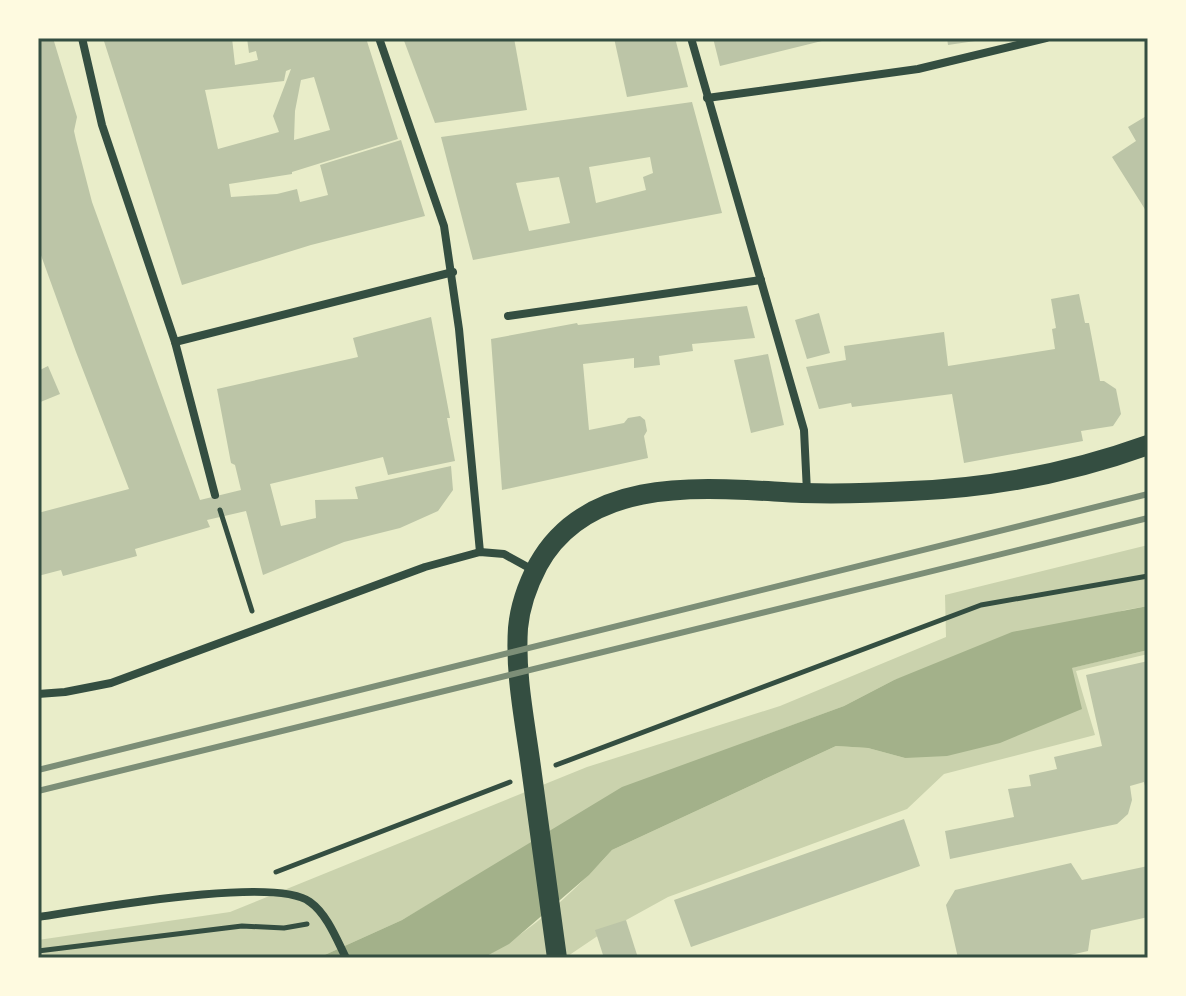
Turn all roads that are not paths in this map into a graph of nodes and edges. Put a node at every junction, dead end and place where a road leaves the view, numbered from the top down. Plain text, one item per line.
1 (82, 38) edge
2 (379, 38) edge
3 (691, 38) edge
4 (1046, 38) edge
5 (707, 98) junction
6 (453, 272) junction
7 (761, 280) junction
8 (508, 316) dead end
9 (175, 342) junction
10 (1148, 445) edge
11 (807, 493) junction
12 (215, 495) road end
13 (480, 552) junction
14 (535, 571) junction
15 (38, 694) edge
16 (38, 917) edge
17 (346, 958) edge
18 (557, 958) edge

1 - 9 street
2 - 6 street
3 - 5 street
4 - 5 street
5 - 7 street
6 - 9 street
6 - 13 street
7 - 8 street
7 - 11 street
9 - 12 street
10 - 11 main road
11 - 14 main road
13 - 14 street
13 - 15 street
14 - 18 main road
16 - 17 street

